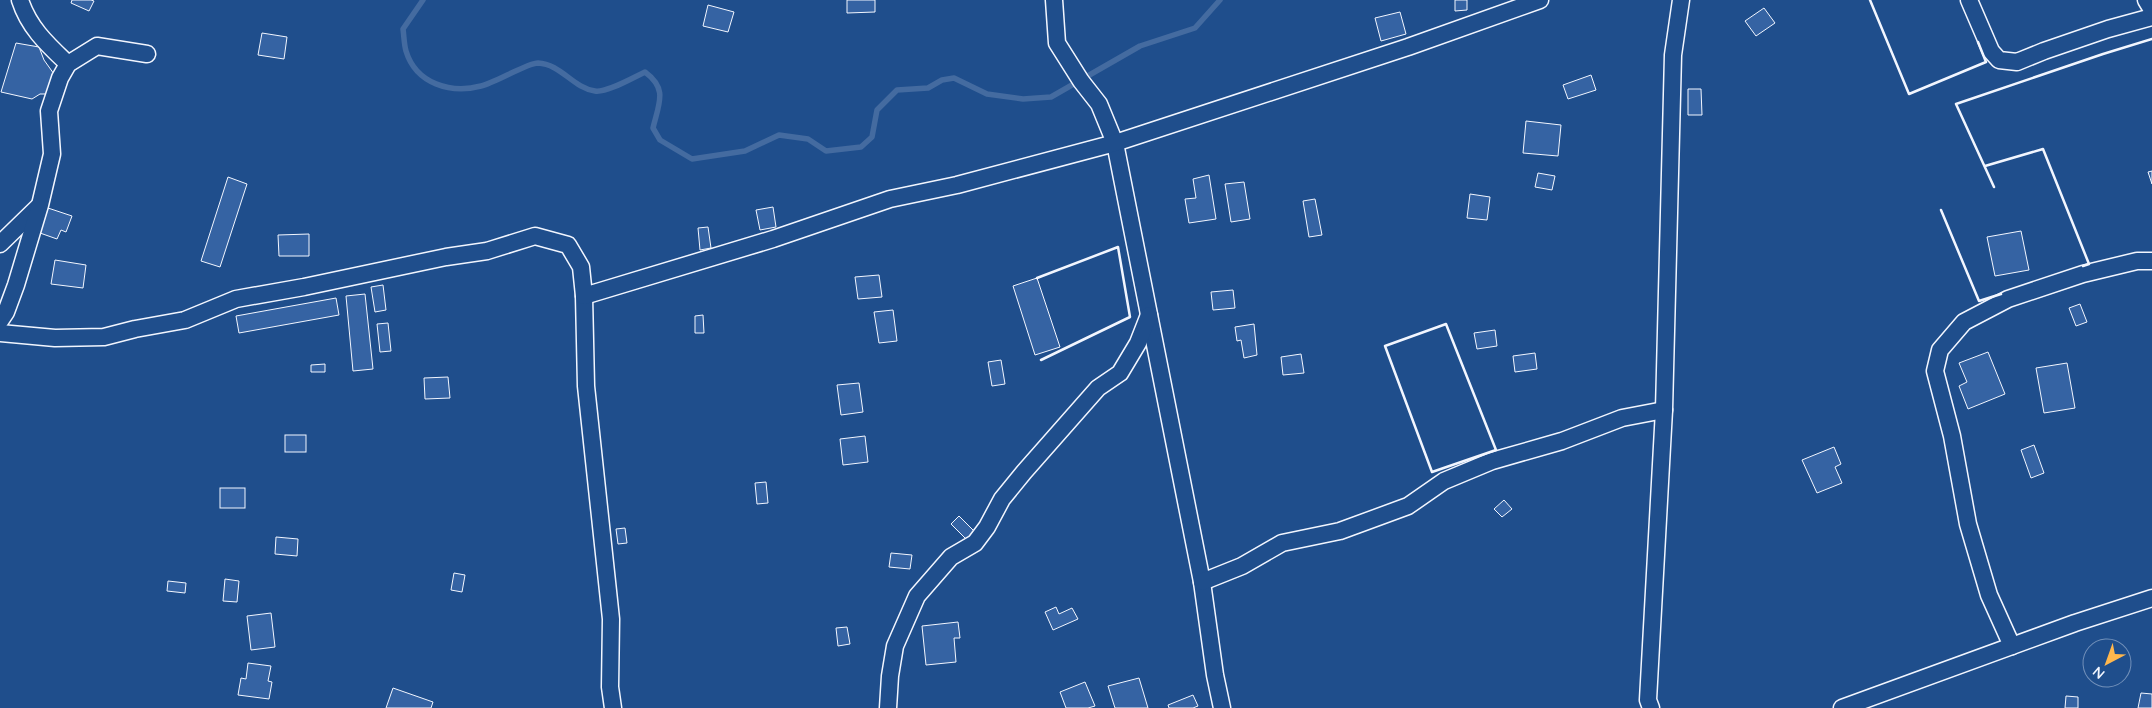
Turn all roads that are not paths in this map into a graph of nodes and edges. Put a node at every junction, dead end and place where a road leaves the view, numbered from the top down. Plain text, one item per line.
1 (20, 0) edge
2 (1054, 0) edge
3 (1540, 0) edge
4 (1681, 0) edge
5 (1969, 0) edge
6 (2146, 0) edge
7 (2152, 10) edge
8 (2152, 17) edge
9 (147, 54) dead end
10 (68, 64) junction
11 (1115, 143) junction
12 (40, 205) junction
13 (0, 244) edge
14 (2152, 261) edge
15 (584, 296) junction
16 (1149, 315) junction
17 (0, 321) edge
18 (0, 332) edge
19 (1664, 410) junction
20 (1202, 582) junction
21 (2152, 598) edge
22 (2012, 646) junction
23 (614, 708) edge
24 (888, 708) edge
25 (1222, 708) edge
26 (1651, 708) edge
27 (1842, 708) edge

1 - 10 street
2 - 11 street
3 - 11 street
4 - 19 street
5 - 8 street
6 - 7 street
9 - 10 street
10 - 12 street
11 - 15 street
11 - 16 street
12 - 13 street
12 - 17 street
14 - 22 street
15 - 18 street
15 - 23 street
16 - 20 street
16 - 24 street
19 - 20 street
19 - 26 street
20 - 25 street
21 - 22 street
22 - 27 street

